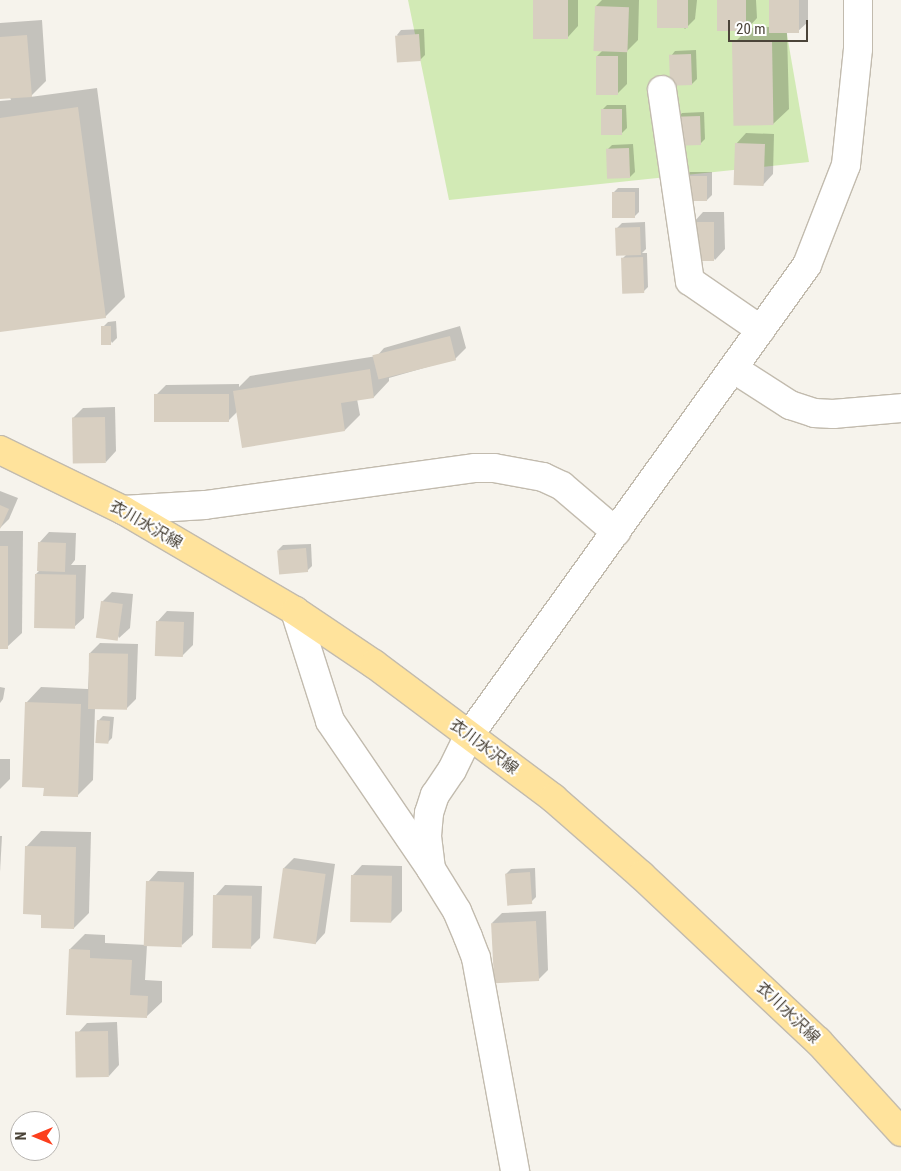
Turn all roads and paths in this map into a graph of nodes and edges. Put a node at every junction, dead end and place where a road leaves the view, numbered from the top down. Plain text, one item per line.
1 (858, 0) edge
2 (662, 90) dead end
3 (761, 330) junction
4 (734, 369) junction
5 (901, 408) edge
6 (0, 450) edge
7 (123, 510) junction
8 (616, 532) junction
9 (295, 611) junction
10 (468, 736) junction
11 (430, 868) junction
12 (901, 1132) edge
13 (515, 1171) edge

1 - 3 street
2 - 3 street
3 - 4 street
4 - 5 street
4 - 8 street
6 - 7 main road, 衣川水沢線
7 - 8 street
7 - 9 main road, 衣川水沢線
8 - 10 street
9 - 10 main road, 衣川水沢線
9 - 11 street
10 - 11 street
10 - 12 main road, 衣川水沢線
11 - 13 street

